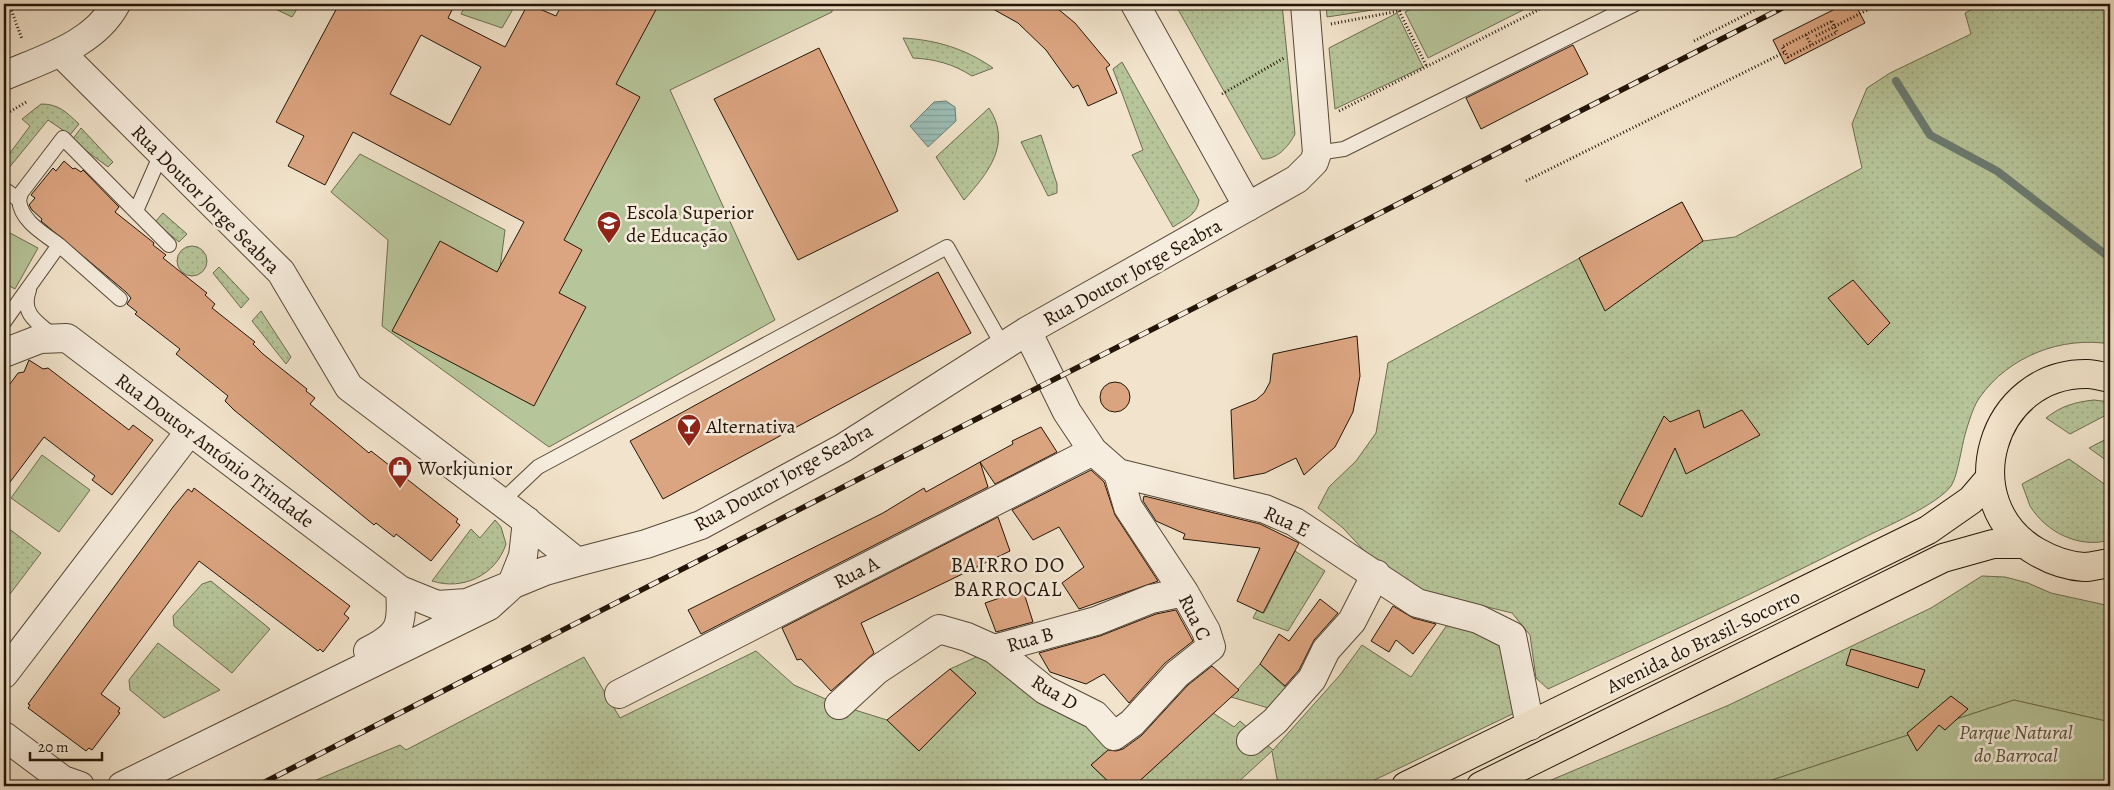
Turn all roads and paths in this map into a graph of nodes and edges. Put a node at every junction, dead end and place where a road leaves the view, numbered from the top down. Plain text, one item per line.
1 (9, 4) edge
2 (116, 4) edge
3 (1135, 4) edge
4 (1305, 4) edge
5 (1412, 4) edge
6 (1545, 4) edge
7 (1636, 4) edge
8 (1766, 4) edge
9 (1879, 4) edge
10 (1399, 11) junction
11 (1329, 24) dead end
12 (1835, 26) junction
13 (1806, 35) junction
14 (1816, 36) dead end
15 (22, 39) dead end
16 (1694, 41) dead end
17 (1811, 45) junction
18 (60, 52) junction
19 (1785, 52) junction
20 (1287, 56) dead end
21 (1427, 67) junction
22 (4, 76) edge
23 (1222, 94) dead end
24 (28, 101) dead end
25 (1338, 112) dead end
26 (4, 115) edge
27 (1317, 153) junction
28 (160, 154) junction
29 (1526, 180) dead end
30 (4, 189) edge
31 (19, 200) junction
32 (1248, 207) junction
33 (136, 211) junction
34 (59, 245) junction
35 (169, 245) dead end
36 (30, 286) junction
37 (120, 299) dead end
38 (4, 322) edge
39 (1027, 331) junction
40 (56, 337) junction
41 (1003, 346) junction
42 (13, 350) edge
43 (4, 368) edge
44 (2110, 378) edge
45 (190, 431) junction
46 (1093, 451) junction
47 (1118, 473) junction
48 (1989, 479) junction
49 (501, 502) junction
50 (527, 521) junction
51 (2024, 544) junction
52 (577, 562) junction
53 (2110, 563) edge
54 (1376, 574) junction
55 (511, 586) junction
56 (400, 590) junction
57 (1184, 592) junction
58 (994, 649) junction
59 (4, 674) edge
60 (619, 694) dead end
61 (308, 696) junction
62 (839, 704) dead end
63 (1530, 726) junction
64 (4, 736) edge
65 (1114, 736) joint
66 (1251, 741) dead end
67 (80, 786) edge
68 (122, 786) edge
69 (1406, 786) edge
70 (1481, 786) edge

1 - 15 path
2 - 18 street
3 - 32 street
4 - 27 street
5 - 10 path
6 - 21 path
7 - 27 lane
8 - 16 path
9 - 12 path
10 - 11 path
10 - 21 path
12 - 13 path
12 - 14 path
12 - 17 path
13 - 17 path
13 - 19 path
17 - 19 path
18 - 22 street
18 - 28 street, Rua Doutor Jorge Seabra
19 - 29 path
20 - 23 path
21 - 25 path
24 - 26 path
27 - 32 street, Rua Doutor Jorge Seabra
28 - 33 lane
28 - 49 street, Rua Doutor Jorge Seabra
30 - 31 lane
31 - 33 lane
31 - 34 lane
32 - 39 street, Rua Doutor Jorge Seabra
33 - 35 lane
34 - 36 lane
34 - 37 lane
36 - 38 lane
36 - 40 lane
39 - 41 street, Rua Doutor Jorge Seabra
39 - 46 street, Rua E
40 - 42 street
40 - 45 street, Rua Doutor António Trindade
41 - 49 lane
41 - 52 street, Rua Doutor Jorge Seabra
42 - 43 street
44 - 48 main road, Avenida do Brasil-Socorro
45 - 56 street, Rua Doutor António Trindade
45 - 59 street
46 - 47 street, Rua E
46 - 60 street, Rua A
47 - 54 street, Rua E
47 - 57 street, Rua C
48 - 51 main road, Avenida do Brasil-Socorro
48 - 63 main road, Avenida do Brasil-Socorro
49 - 50 street, Rua Doutor Jorge Seabra
50 - 52 street, Rua Doutor Jorge Seabra
50 - 55 street
51 - 53 main road, Avenida do Brasil-Socorro
51 - 70 main road, Avenida do Brasil-Socorro
52 - 55 street, Rua Doutor António Trindade
54 - 63 street, Rua E
54 - 66 street
55 - 56 street, Rua Doutor António Trindade
55 - 61 street
56 - 61 street
57 - 58 street, Rua B
57 - 65 street, Rua C
58 - 62 street, Rua B
58 - 65 street, Rua D
61 - 68 street
63 - 69 main road, Avenida do Brasil-Socorro
64 - 67 street

